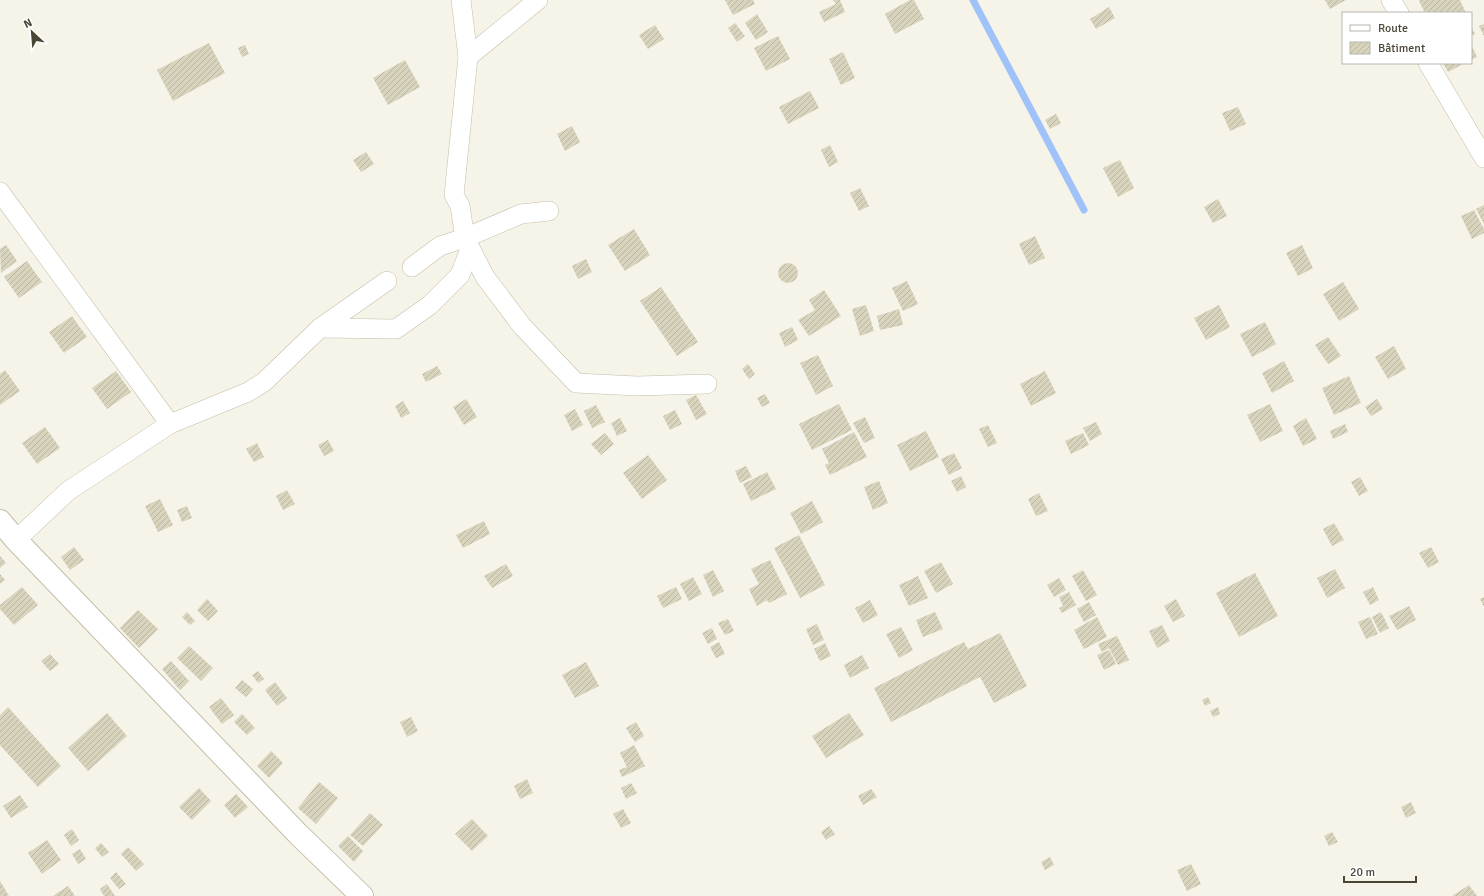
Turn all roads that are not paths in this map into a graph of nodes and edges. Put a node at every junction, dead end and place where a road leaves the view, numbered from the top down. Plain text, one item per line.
1 (461, 0) edge
2 (538, 0) edge
3 (1391, 0) edge
4 (1398, 12) edge
5 (468, 57) junction
6 (1429, 64) edge
7 (1484, 158) edge
8 (0, 192) edge
9 (549, 211) dead end
10 (467, 243) junction
11 (412, 267) dead end
12 (387, 281) dead end
13 (320, 328) junction
14 (707, 384) dead end
15 (170, 424) junction
16 (0, 521) edge
17 (16, 540) junction
18 (362, 896) edge

1 - 5 street
2 - 5 street
3 - 4 street
5 - 10 street
6 - 7 street
8 - 15 street
9 - 10 street
10 - 11 street
10 - 13 street
10 - 14 street
12 - 13 street
13 - 15 street
15 - 17 street
16 - 17 street
17 - 18 street

